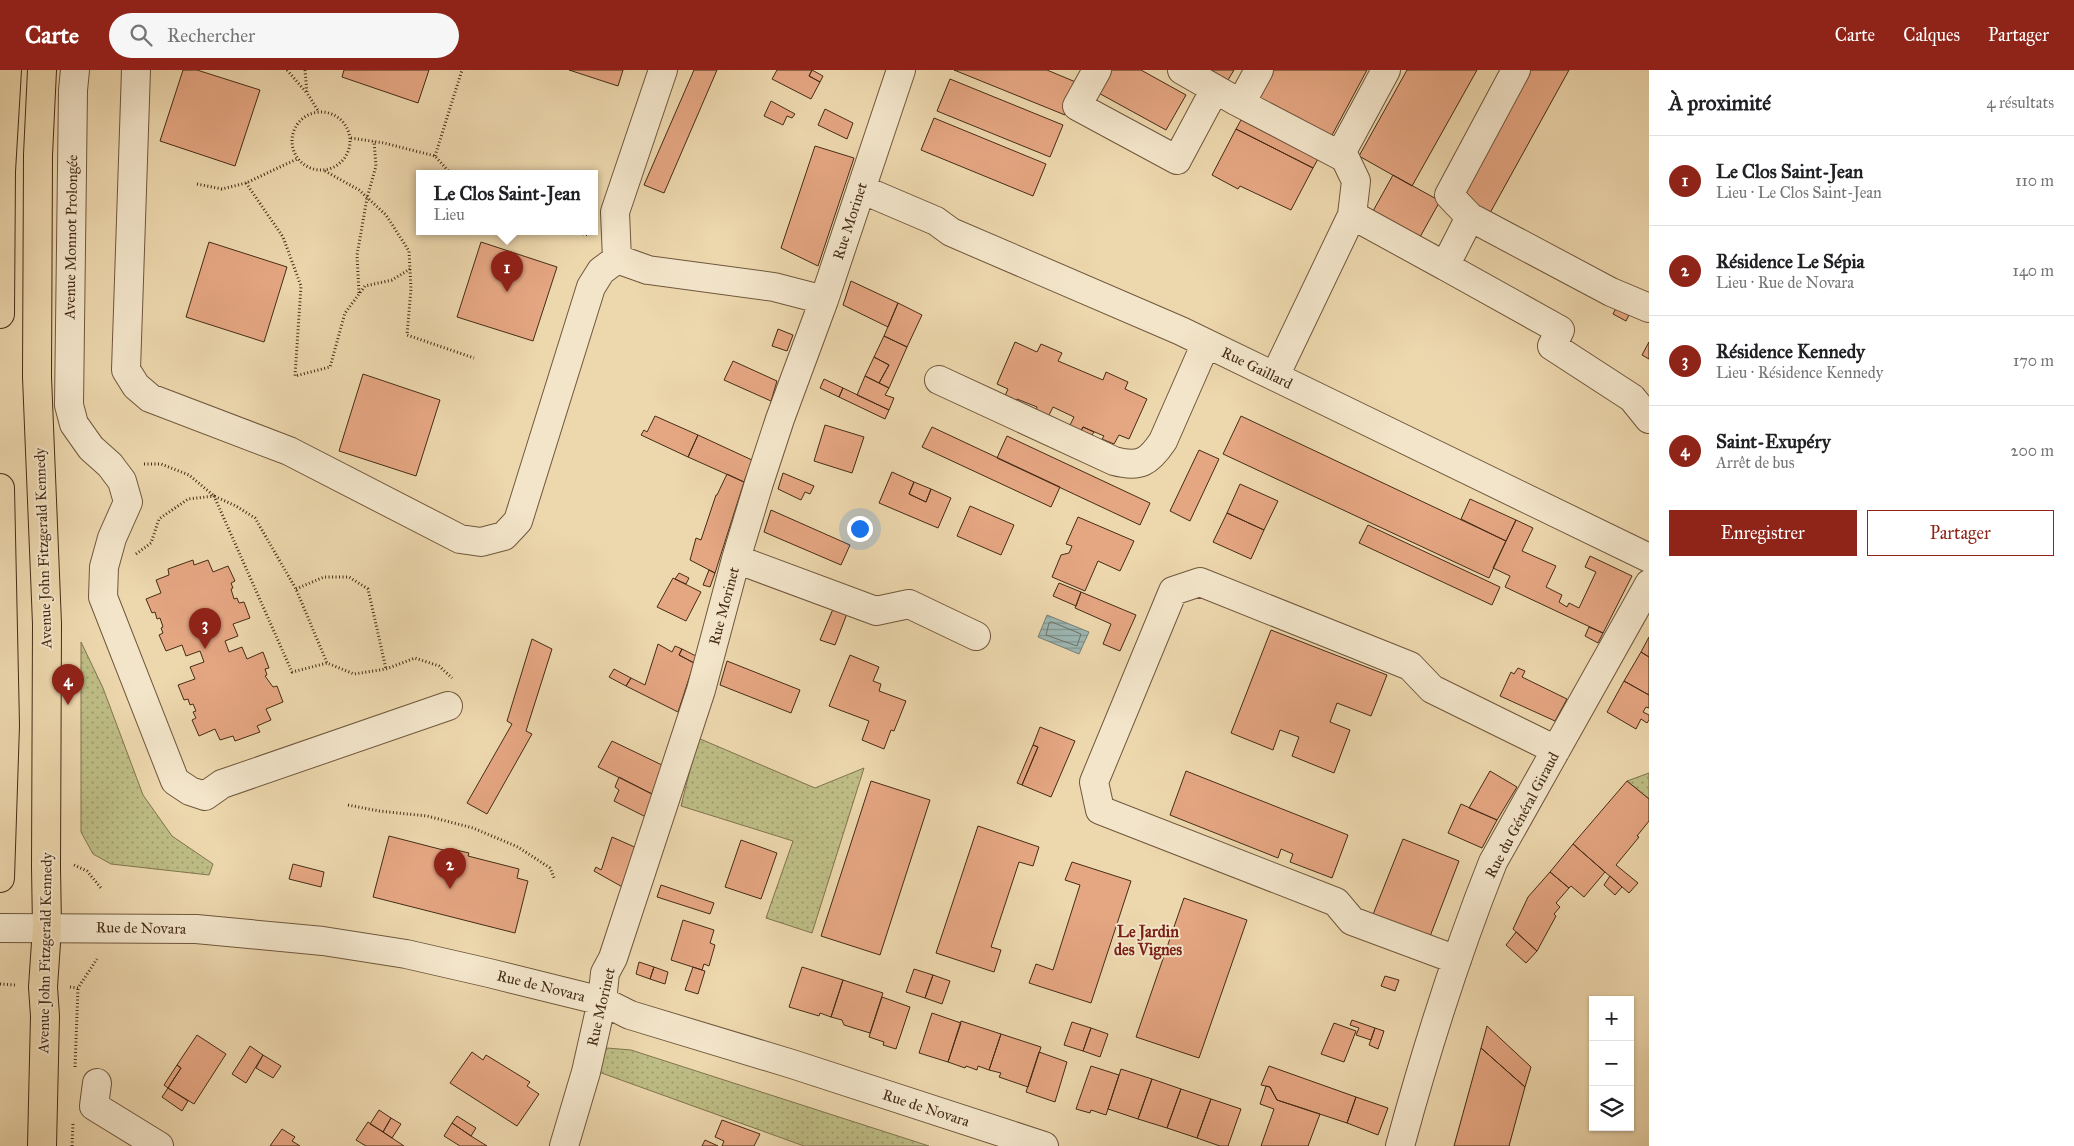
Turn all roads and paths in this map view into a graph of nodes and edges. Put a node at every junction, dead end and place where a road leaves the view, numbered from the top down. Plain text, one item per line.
1 (7, 70) edge
2 (42, 70) edge
3 (75, 70) edge
4 (136, 70) edge
5 (287, 70) edge
6 (305, 70) edge
7 (462, 70) edge
8 (663, 70) edge
9 (900, 70) edge
10 (1097, 70) edge
11 (1182, 70) edge
12 (1259, 70) edge
13 (1386, 70) edge
14 (1516, 70) edge
15 (1215, 89) junction
16 (307, 93) junction
17 (1241, 104) junction
18 (319, 112) junction
19 (351, 138) junction
20 (374, 141) junction
21 (1340, 155) junction
22 (435, 156) junction
23 (297, 159) junction
24 (447, 170) edge
25 (325, 171) junction
26 (246, 183) junction
27 (197, 184) dead end
28 (861, 189) junction
29 (367, 198) junction
30 (1, 211) edge
31 (1352, 215) junction
32 (1470, 217) junction
33 (617, 259) junction
34 (1445, 266) junction
35 (410, 269) junction
36 (359, 293) junction
37 (824, 300) junction
38 (1649, 308) edge
39 (0, 314) edge
40 (1206, 343) junction
41 (474, 358) dead end
42 (1275, 376) junction
43 (939, 380) dead end
44 (1649, 419) edge
45 (110, 465) junction
46 (0, 488) edge
47 (214, 496) junction
48 (1649, 558) edge
49 (130, 559) dead end
50 (736, 559) junction
51 (1649, 584) edge
52 (296, 589) junction
53 (2, 595) edge
54 (976, 636) dead end
55 (327, 663) junction
56 (386, 669) junction
57 (448, 706) joint
58 (1556, 750) junction
59 (348, 805) dead end
60 (46, 868) junction
61 (0, 878) edge
62 (555, 880) dead end
63 (101, 888) dead end
64 (0, 928) edge
65 (48, 928) junction
66 (1457, 960) junction
67 (602, 1002) junction
68 (97, 1083) dead end
69 (42, 1146) edge
70 (159, 1146) edge
71 (564, 1146) edge
72 (1044, 1146) edge
73 (1400, 1146) edge

1 - 30 main road
2 - 60 main road, Avenue John Fitzgerald Kennedy
3 - 45 street, Avenue Monnot Prolongée
4 - 33 street
5 - 16 path
6 - 16 path
7 - 22 path
8 - 33 street
9 - 28 street, Rue Morinet
10 - 15 street
11 - 15 street
12 - 17 street
13 - 21 street
14 - 32 street
15 - 17 street
16 - 18 path
17 - 21 street
18 - 19 path
18 - 23 path
19 - 20 path
19 - 25 path
20 - 22 path
20 - 29 path
21 - 31 street
22 - 24 path
23 - 25 path
23 - 26 path
25 - 29 path
26 - 27 path
26 - 36 path
28 - 37 street, Rue Morinet
28 - 40 street, Rue Gaillard
29 - 35 path
29 - 36 path
30 - 39 main road
31 - 34 street
31 - 42 street
32 - 34 street
32 - 38 street
33 - 37 street
34 - 44 street
35 - 36 path
35 - 41 path
37 - 50 street, Rue Morinet
40 - 42 street, Rue Gaillard
40 - 43 street
42 - 48 street, Rue Gaillard
45 - 47 path
45 - 57 street, Avenue Monnot Prolongée
46 - 53 main road
47 - 49 path
47 - 52 path
47 - 55 path
50 - 54 street
50 - 67 street, Rue Morinet
51 - 58 street, Rue du Général Giraud
52 - 55 path
52 - 56 path
53 - 61 main road
55 - 56 path
56 - 57 path
58 - 66 street, Rue du Général Giraud
58 - 66 street
59 - 62 path
60 - 63 path
60 - 65 main road, Avenue John Fitzgerald Kennedy
64 - 65 street, Rue de Novara
65 - 67 street, Rue de Novara
65 - 69 main road, Avenue John Fitzgerald Kennedy
66 - 73 street, Rue du Général Giraud
67 - 71 street, Rue Morinet
67 - 72 street, Rue de Novara
68 - 70 street

